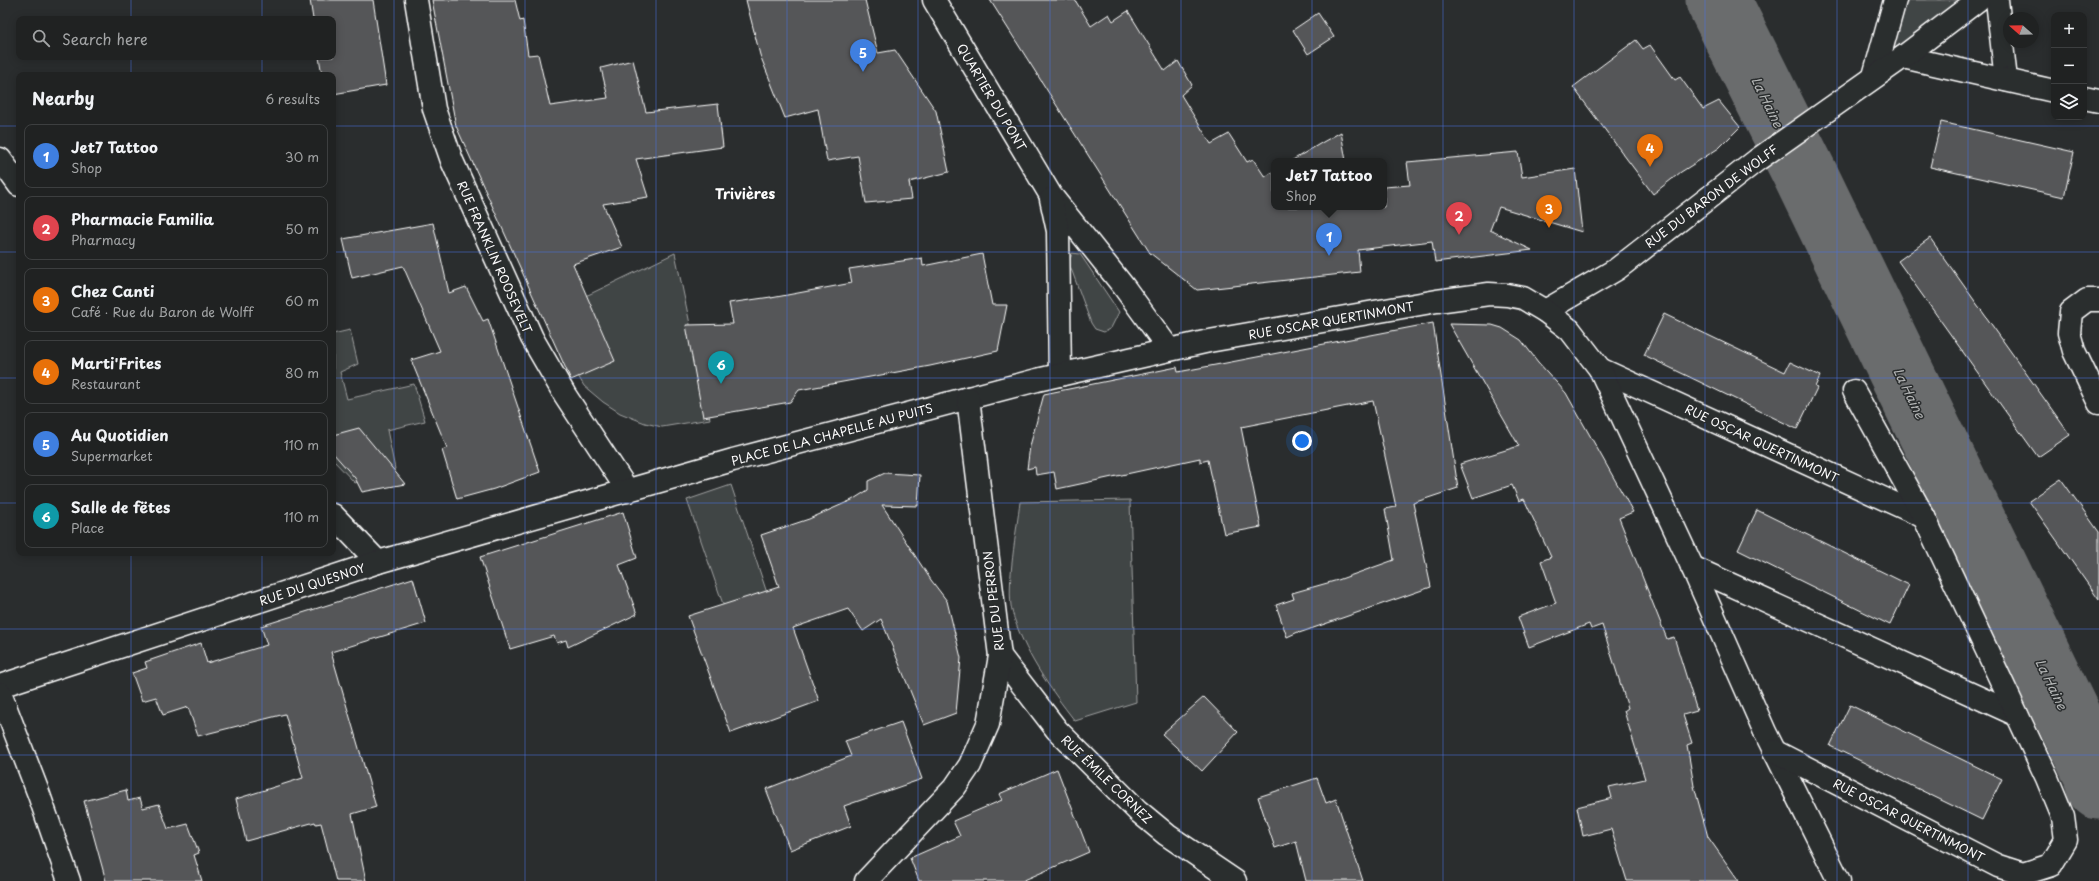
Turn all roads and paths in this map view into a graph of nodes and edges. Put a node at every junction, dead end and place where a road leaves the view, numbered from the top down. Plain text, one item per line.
1 (416, 0) edge
2 (934, 0) edge
3 (1895, 0) edge
4 (1978, 0) edge
5 (1997, 0) edge
6 (1903, 57) junction
7 (1874, 76) junction
8 (2006, 80) junction
9 (2051, 90) edge
10 (2087, 99) edge
11 (2099, 101) edge
12 (0, 159) edge
13 (16, 181) edge
14 (1050, 194) junction
15 (2099, 300) edge
16 (1545, 311) junction
17 (1169, 349) junction
18 (1600, 369) junction
19 (1060, 375) junction
20 (1036, 380) joint
21 (1854, 392) dead end
22 (968, 398) junction
23 (2099, 402) edge
24 (628, 491) junction
25 (1924, 517) junction
26 (336, 518) edge
27 (378, 562) junction
28 (1692, 567) junction
29 (1000, 656) junction
30 (0, 686) edge
31 (0, 693) edge
32 (2017, 715) junction
33 (1774, 751) junction
34 (69, 881) edge
35 (866, 881) edge
36 (1235, 881) edge
37 (1839, 881) edge

1 - 24 street, RUE FRANKLIN ROOSEVELT
2 - 14 street, QUARTIER DU PONT
3 - 7 street
4 - 6 street, RUE DU BARON DE WOLFF
5 - 8 street
6 - 7 street, RUE DU BARON DE WOLFF
6 - 8 street
7 - 16 street, RUE DU BARON DE WOLFF
8 - 9 street
10 - 11 street
12 - 13 street
14 - 17 street
14 - 19 street
15 - 23 street
16 - 17 street, RUE OSCAR QUERTINMONT
16 - 18 street, RUE OSCAR QUERTINMONT
17 - 19 street, RUE OSCAR QUERTINMONT
18 - 25 street, RUE OSCAR QUERTINMONT
18 - 28 street, RUE OSCAR QUERTINMONT
19 - 20 street, RUE OSCAR QUERTINMONT
20 - 22 street, PLACE DE LA CHAPELLE AU PUITS
21 - 25 street, RUE OSCAR QUERTINMONT
22 - 24 street, PLACE DE LA CHAPELLE AU PUITS
22 - 29 street, RUE DU PERRON
24 - 27 street, RUE DU QUESNOY
25 - 32 street, RUE OSCAR QUERTINMONT
26 - 27 street
27 - 30 street, RUE DU QUESNOY
28 - 32 street
28 - 33 street, RUE OSCAR QUERTINMONT
29 - 35 street, RUE DU PERRON
29 - 36 street, RUE ÉMILE CORNEZ
31 - 34 street
32 - 33 street, RUE OSCAR QUERTINMONT
33 - 37 street, RUE OSCAR QUERTINMONT

